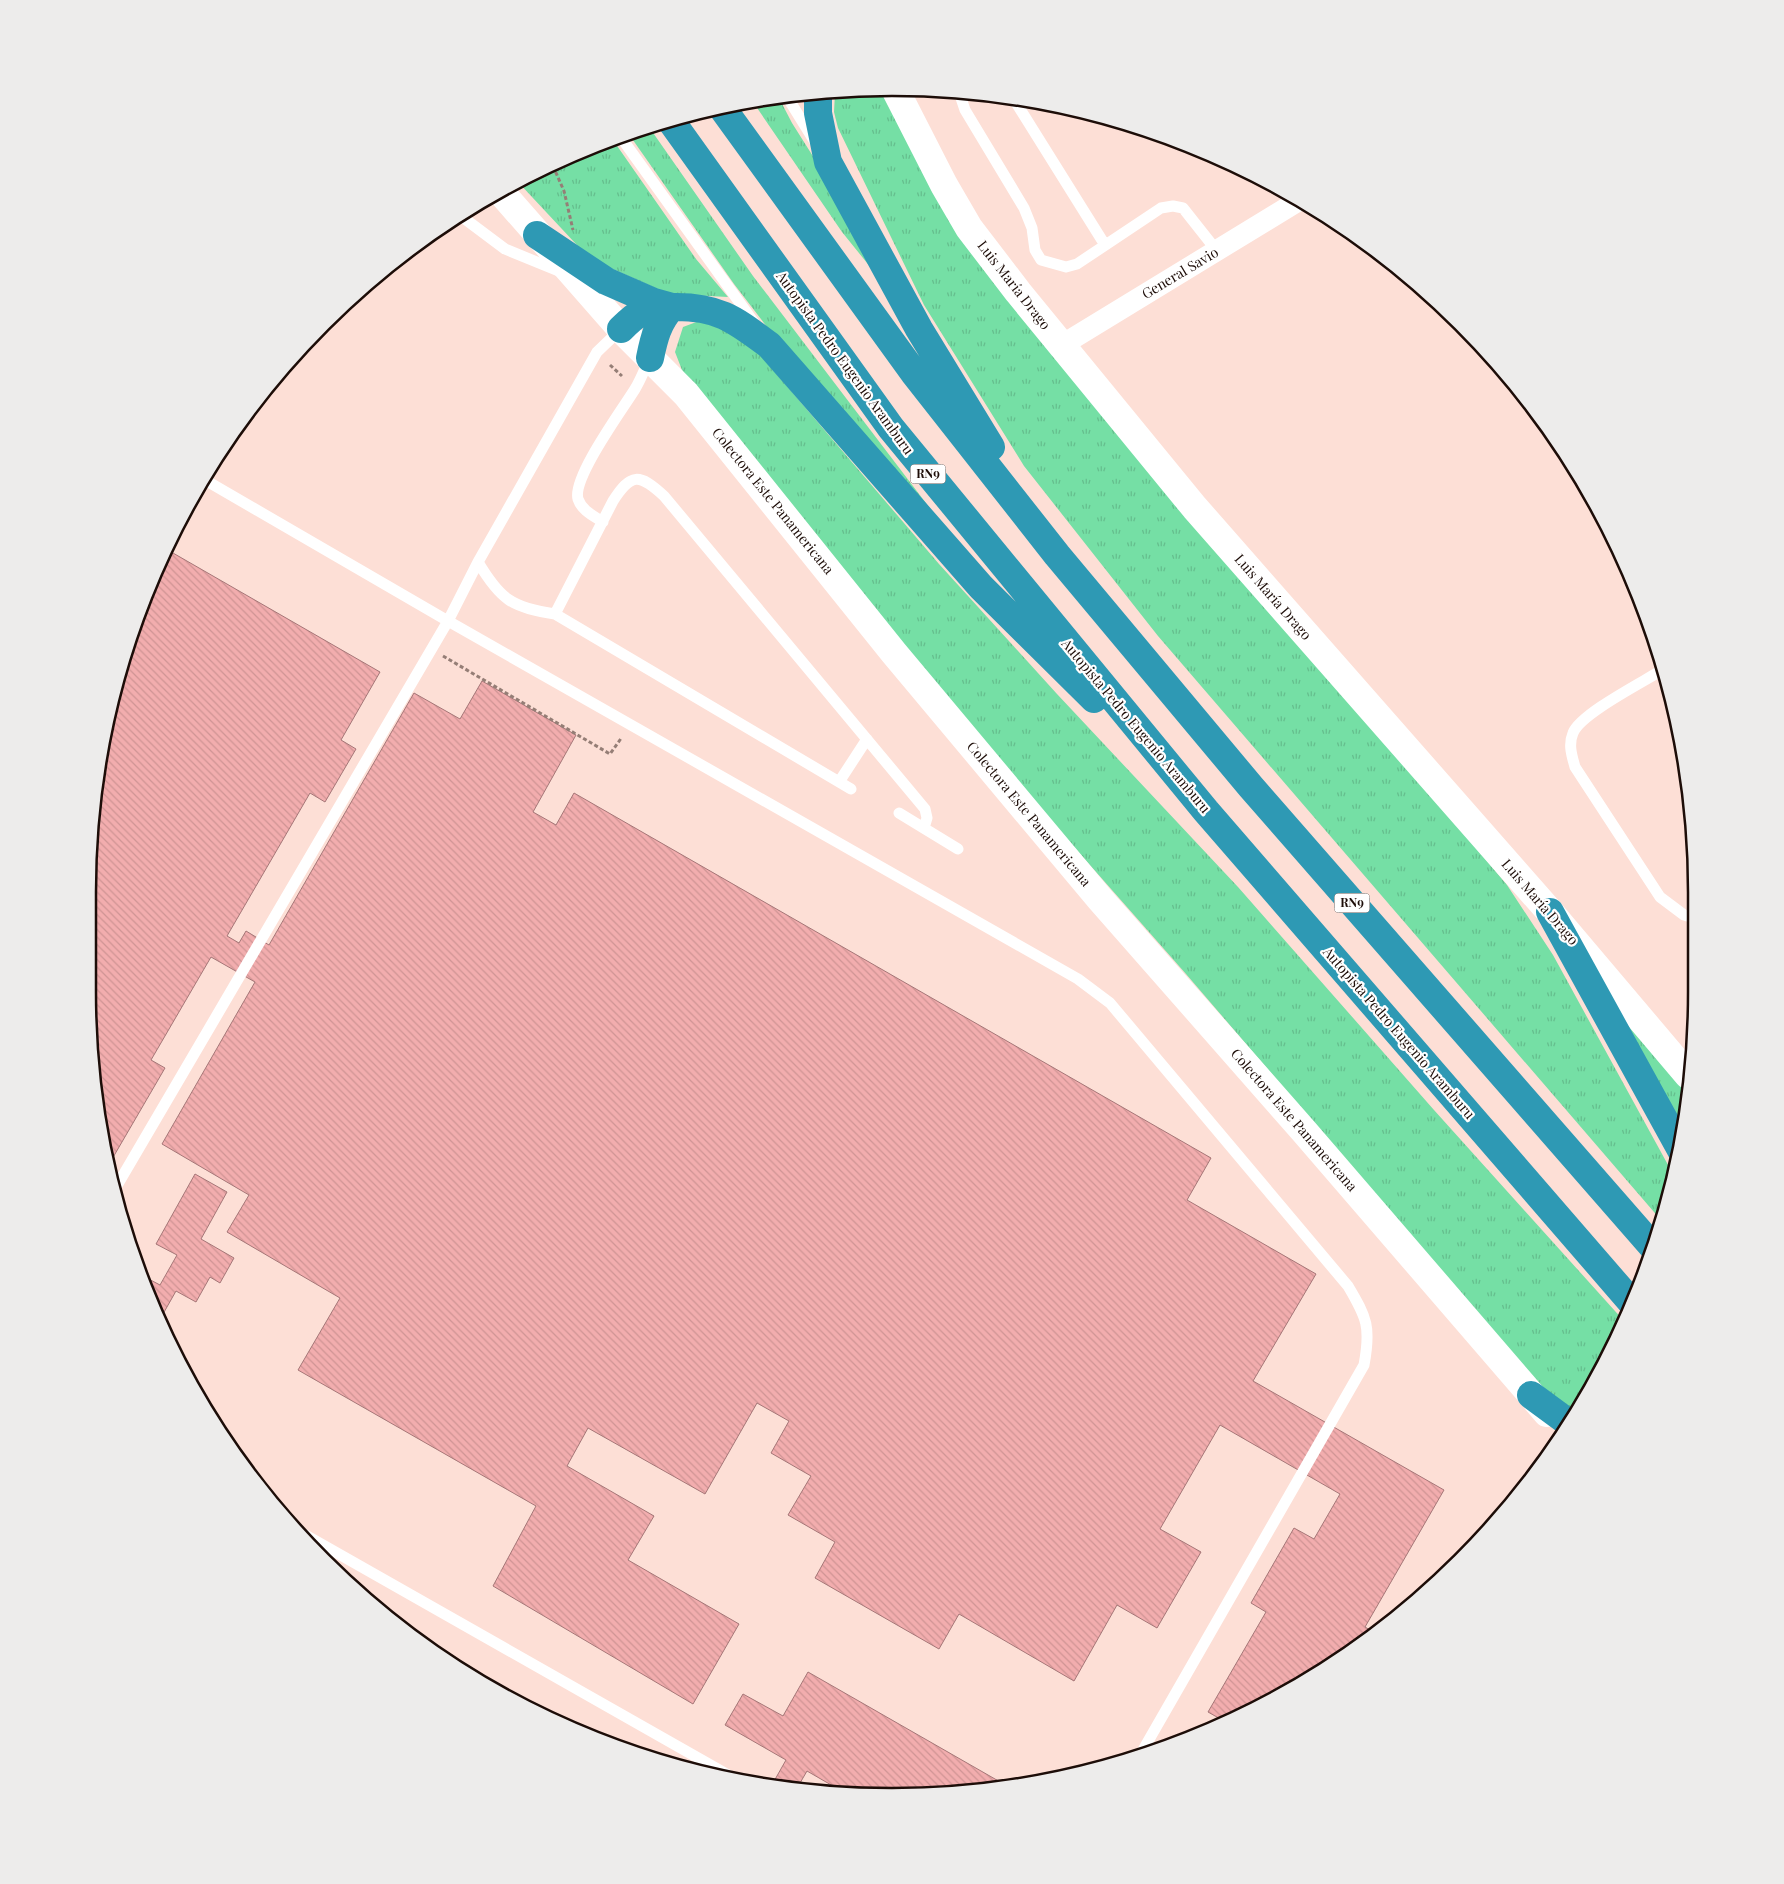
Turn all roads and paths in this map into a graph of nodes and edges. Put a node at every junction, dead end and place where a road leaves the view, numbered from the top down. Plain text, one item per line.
1 (899, 96) edge
2 (818, 100) edge
3 (961, 100) edge
4 (791, 103) edge
5 (1019, 107) edge
6 (727, 114) edge
7 (675, 126) edge
8 (625, 142) edge
9 (828, 162) junction
10 (555, 171) edge
11 (505, 197) edge
12 (1293, 205) edge
13 (466, 220) edge
14 (537, 235) junction
15 (576, 238) dead end
16 (1105, 245) junction
17 (1216, 251) junction
18 (574, 278) junction
19 (672, 307) junction
20 (621, 329) junction
21 (769, 345) junction
22 (1062, 345) junction
23 (650, 358) junction
24 (610, 365) dead end
25 (622, 376) dead end
26 (210, 483) edge
27 (603, 522) junction
28 (1058, 555) junction
29 (478, 562) junction
30 (555, 614) junction
31 (448, 621) junction
32 (442, 656) dead end
33 (1657, 673) edge
34 (631, 725) junction
35 (867, 739) junction
36 (839, 782) junction
37 (851, 789) dead end
38 (1206, 811) junction
39 (899, 814) dead end
40 (924, 828) junction
41 (958, 849) dead end
42 (1550, 912) junction
43 (1688, 917) edge
44 (1684, 1067) edge
45 (1674, 1137) edge
46 (119, 1181) edge
47 (1648, 1241) edge
48 (1627, 1297) edge
49 (1531, 1395) junction
50 (1563, 1419) edge
51 (1558, 1427) edge
52 (316, 1541) edge
53 (1145, 1747) edge
54 (714, 1767) edge

1 - 22 street, Luis María Drago
2 - 9 highway
3 - 16 lane
4 - 9 lane
5 - 16 lane
6 - 28 highway, RN9
7 - 38 highway, Autopista Pedro Eugenio Aramburu / RN9
8 - 21 lane
9 - 28 highway
10 - 15 path
11 - 14 street, Colectora Este Panamericana
12 - 17 street, General Savio
13 - 18 lane
14 - 18 street, Colectora Este Panamericana
14 - 19 highway
16 - 17 lane
17 - 22 street, General Savio
18 - 20 street, Colectora Este Panamericana
19 - 20 highway
19 - 21 highway
19 - 23 highway
20 - 23 street, Colectora Este Panamericana
20 - 29 lane
21 - 38 highway
22 - 42 street, Luis María Drago
23 - 27 lane
23 - 49 street, Colectora Este Panamericana
24 - 25 path
26 - 31 lane
27 - 30 lane
27 - 35 lane
28 - 47 highway, RN9
29 - 30 lane
29 - 31 lane
30 - 36 lane
31 - 34 lane
31 - 46 lane
32 - 34 path
33 - 43 lane
34 - 53 lane
35 - 36 lane
35 - 40 lane
36 - 37 lane
38 - 48 highway, Autopista Pedro Eugenio Aramburu / RN9
39 - 40 lane
40 - 41 lane
42 - 44 street, Luis María Drago
42 - 45 highway
49 - 50 highway
49 - 51 street, Colectora Este Panamericana
52 - 54 lane

